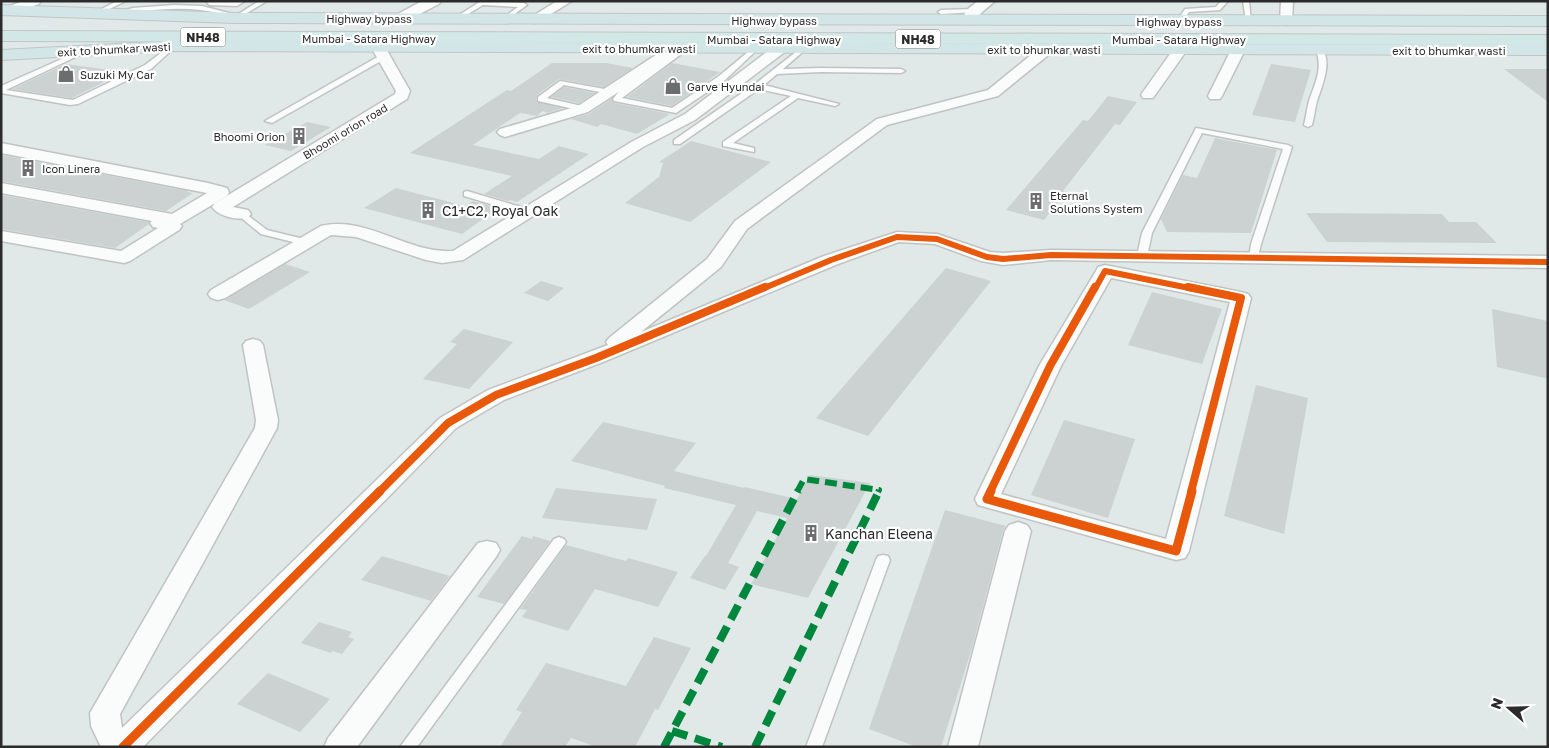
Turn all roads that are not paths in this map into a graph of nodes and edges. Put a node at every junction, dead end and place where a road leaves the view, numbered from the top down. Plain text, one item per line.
1 (34, 1) edge
2 (169, 1) edge
3 (191, 1) edge
4 (242, 1) edge
5 (264, 1) edge
6 (434, 1) edge
7 (450, 1) edge
8 (566, 1) edge
9 (1225, 1) edge
10 (1246, 1) edge
11 (1287, 1) edge
12 (484, 2) edge
13 (526, 3) edge
14 (120, 7) edge
15 (154, 7) junction
16 (981, 7) edge
17 (6, 10) edge
18 (941, 12) dead end
19 (224, 14) junction
20 (1214, 15) junction
21 (254, 18) junction
22 (409, 18) junction
23 (456, 19) junction
24 (505, 19) junction
25 (534, 19) junction
26 (1249, 21) junction
27 (1286, 21) junction
28 (1548, 21) edge
29 (1, 28) edge
30 (272, 28) junction
31 (1548, 31) edge
32 (1, 36) edge
33 (181, 37) junction
34 (248, 38) junction
35 (1548, 40) edge
36 (278, 47) junction
37 (681, 48) junction
38 (756, 48) junction
39 (781, 48) junction
40 (803, 48) junction
41 (1047, 49) junction
42 (1180, 50) junction
43 (1238, 50) junction
44 (1319, 50) junction
45 (1548, 50) edge
46 (84, 51) junction
47 (381, 52) junction
48 (2, 55) edge
49 (901, 71) dead end
50 (775, 72) junction
51 (758, 86) junction
52 (1, 90) edge
53 (610, 92) junction
54 (797, 95) junction
55 (1148, 95) dead end
56 (1215, 96) dead end
57 (835, 104) dead end
58 (583, 109) junction
59 (269, 121) dead end
60 (1308, 125) dead end
61 (505, 132) dead end
62 (677, 142) dead end
63 (1, 148) edge
64 (751, 150) dead end
65 (1, 188) edge
66 (467, 194) dead end
67 (1, 196) edge
68 (528, 212) junction
69 (242, 214) joint
70 (1, 236) edge
71 (305, 242) junction
72 (1142, 256) junction
73 (1168, 258) junction
74 (1254, 259) junction
75 (1548, 262) edge
76 (1166, 283) junction
77 (218, 294) dead end
78 (253, 345) dead end
79 (596, 358) junction
80 (1018, 531) dead end
81 (559, 542) dead end
82 (487, 550) dead end
83 (883, 560) dead end
84 (116, 747) edge
85 (123, 747) edge
86 (338, 747) edge
87 (408, 747) edge
88 (814, 747) edge
89 (963, 747) edge

1 - 17 street
2 - 15 lane
3 - 19 lane
4 - 19 lane
5 - 19 lane
6 - 22 street
7 - 22 street
8 - 25 street
9 - 20 lane
10 - 26 lane
11 - 27 street
12 - 13 lane
12 - 23 lane
13 - 24 lane
14 - 15 lane
14 - 17 main road, Highway bypass
14 - 19 main road, Highway bypass
15 - 19 lane
16 - 18 lane
16 - 20 main road, Highway bypass
16 - 25 main road, Highway bypass
19 - 21 main road, Highway bypass
19 - 33 highway
20 - 26 main road, Highway bypass
21 - 22 main road, Highway bypass
21 - 30 highway
22 - 23 main road, Highway bypass
23 - 24 main road, Highway bypass
24 - 25 main road, Highway bypass
26 - 27 main road, Highway bypass
27 - 28 main road, Highway bypass
29 - 33 highway, Mumbai - Satara Highway / NH48
30 - 31 highway, Mumbai - Satara Highway / NH48
30 - 33 highway, Mumbai - Satara Highway / NH48
32 - 33 highway, Mumbai - Satara Highway / NH48
33 - 34 highway, Mumbai - Satara Highway / NH48
33 - 36 main road, exit to bhumkar wasti
33 - 46 main road, exit to bhumkar wasti
33 - 52 lane
34 - 35 highway, Mumbai - Satara Highway / NH48
34 - 36 highway
36 - 47 main road, exit to bhumkar wasti
37 - 38 main road, exit to bhumkar wasti
37 - 38 lane
37 - 47 main road, exit to bhumkar wasti
37 - 53 street
38 - 39 main road, exit to bhumkar wasti
39 - 40 main road, exit to bhumkar wasti
39 - 68 street
40 - 41 main road, exit to bhumkar wasti
40 - 50 lane
41 - 42 main road, exit to bhumkar wasti
41 - 79 street
42 - 43 main road, exit to bhumkar wasti
42 - 55 street
43 - 44 main road, exit to bhumkar wasti
43 - 56 street
44 - 45 main road, exit to bhumkar wasti
44 - 60 lane
46 - 48 main road, exit to bhumkar wasti
46 - 52 lane
47 - 59 lane
47 - 69 street, Bhoomi orion road
49 - 50 lane
50 - 51 lane
51 - 54 lane
51 - 62 lane
53 - 58 street
53 - 58 lane
54 - 57 lane
54 - 64 lane
58 - 61 street
63 - 65 street
66 - 68 lane
67 - 70 street
68 - 71 street
69 - 71 lane
71 - 77 street
72 - 73 street
72 - 74 lane
72 - 79 street
73 - 74 street
73 - 76 street
74 - 75 street
76 - 76 street
78 - 84 street
79 - 85 street
80 - 89 street
81 - 87 lane
82 - 86 street
83 - 88 lane

